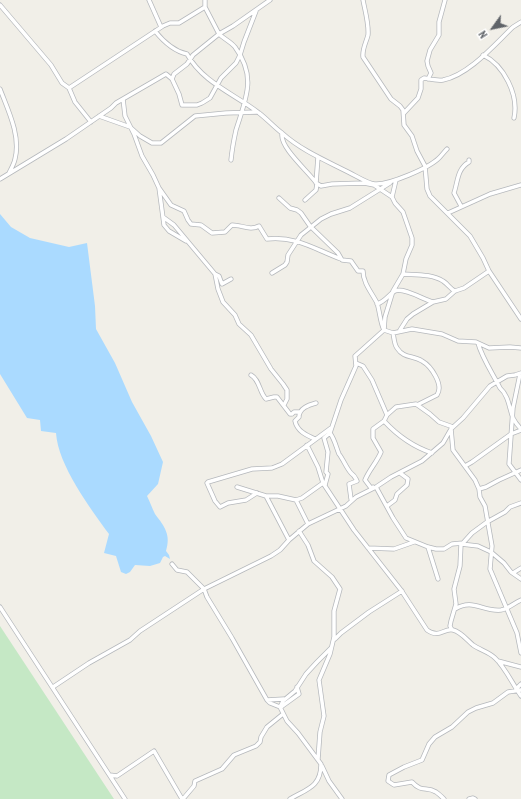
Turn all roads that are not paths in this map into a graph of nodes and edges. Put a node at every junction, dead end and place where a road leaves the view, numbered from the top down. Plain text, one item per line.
1 (149, 0) edge
2 (205, 0) edge
3 (270, 0) edge
4 (363, 0) edge
5 (445, 0) edge
6 (0, 5) edge
7 (205, 7) junction
8 (256, 11) junction
9 (521, 22) edge
10 (161, 27) junction
11 (155, 31) junction
12 (219, 34) junction
13 (240, 55) junction
14 (483, 55) junction
15 (190, 60) junction
16 (172, 79) junction
17 (428, 79) junction
18 (216, 86) junction
19 (69, 88) junction
20 (0, 89) edge
21 (123, 99) junction
22 (245, 103) junction
23 (242, 112) junction
24 (258, 112) junction
25 (404, 113) junction
26 (100, 116) junction
27 (514, 118) dead end
28 (91, 122) junction
29 (130, 127) junction
30 (282, 134) junction
31 (447, 149) dead end
32 (318, 157) junction
33 (231, 160) dead end
34 (469, 160) dead end
35 (425, 168) junction
36 (9, 174) junction
37 (0, 179) edge
38 (394, 181) junction
39 (316, 184) junction
40 (374, 185) junction
41 (521, 185) edge
42 (158, 188) junction
43 (381, 189) junction
44 (392, 197) junction
45 (279, 198) dead end
46 (305, 200) dead end
47 (461, 206) junction
48 (448, 213) junction
49 (163, 217) junction
50 (311, 228) junction
51 (186, 241) junction
52 (297, 241) junction
53 (342, 260) junction
54 (489, 271) junction
55 (272, 273) dead end
56 (215, 274) junction
57 (403, 274) junction
58 (231, 278) dead end
59 (455, 291) junction
60 (392, 293) junction
61 (434, 302) junction
62 (377, 304) junction
63 (521, 319) edge
64 (384, 330) junction
65 (400, 330) junction
66 (394, 333) junction
67 (478, 343) junction
68 (521, 348) edge
69 (356, 363) junction
70 (520, 373) edge
71 (251, 375) dead end
72 (497, 382) junction
73 (316, 403) dead end
74 (284, 405) junction
75 (417, 405) junction
76 (299, 412) junction
77 (387, 416) junction
78 (513, 417) junction
79 (384, 421) junction
80 (331, 428) junction
81 (452, 428) junction
82 (521, 430) edge
83 (330, 433) junction
84 (511, 434) junction
85 (315, 439) junction
86 (307, 445) junction
87 (432, 453) junction
88 (465, 466) junction
89 (521, 470) edge
90 (400, 473) junction
91 (515, 473) junction
92 (521, 480) edge
93 (324, 484) junction
94 (236, 487) dead end
95 (376, 487) junction
96 (479, 489) junction
97 (257, 493) junction
98 (266, 496) junction
99 (296, 500) junction
100 (351, 500) junction
101 (521, 502) edge
102 (387, 506) junction
103 (340, 508) junction
104 (487, 522) junction
105 (308, 524) junction
106 (299, 531) junction
107 (289, 540) junction
108 (414, 542) junction
109 (461, 544) junction
110 (428, 547) junction
111 (368, 548) junction
112 (491, 552) junction
113 (172, 564) dead end
114 (521, 568) edge
115 (513, 573) junction
116 (438, 579) dead end
117 (521, 579) edge
118 (204, 589) junction
119 (402, 591) junction
120 (521, 600) edge
121 (0, 607) edge
122 (454, 609) junction
123 (506, 609) junction
124 (452, 630) junction
125 (335, 639) dead end
126 (332, 648) junction
127 (521, 653) edge
128 (498, 661) junction
129 (521, 668) edge
130 (521, 684) edge
131 (53, 687) junction
132 (297, 687) junction
133 (518, 690) edge
134 (521, 696) edge
135 (285, 699) junction
136 (267, 700) junction
137 (280, 707) junction
138 (283, 714) junction
139 (318, 759) junction
140 (321, 765) junction
141 (110, 775) junction
142 (125, 799) edge
143 (182, 799) edge
144 (290, 799) edge
145 (342, 799) edge
146 (444, 799) edge
147 (469, 799) edge
148 (475, 799) edge

1 - 10 street
2 - 7 street
3 - 8 street
4 - 25 street
5 - 17 street
6 - 19 street
7 - 10 street
7 - 12 street
8 - 12 street
8 - 13 street
9 - 14 street
10 - 11 street
11 - 15 street
11 - 19 street
12 - 13 street
12 - 15 street
13 - 18 street
13 - 22 street
14 - 17 street
14 - 27 street
15 - 16 street
15 - 18 street
16 - 18 street
16 - 21 street
17 - 25 street
18 - 22 street
19 - 28 street
20 - 36 street
21 - 26 street
21 - 29 street
22 - 23 street
22 - 24 street
23 - 24 street
23 - 29 street
23 - 33 street
24 - 30 street
25 - 35 street
26 - 28 street
26 - 29 street
28 - 36 street
29 - 42 street
30 - 32 street
30 - 39 street
31 - 35 street
32 - 39 street
32 - 40 street
34 - 47 street
35 - 38 street
35 - 48 street
36 - 37 street
38 - 40 street
38 - 43 street
38 - 44 street
39 - 40 street
39 - 46 street
40 - 43 street
41 - 47 street
42 - 49 street
42 - 52 street
43 - 44 street
43 - 50 street
44 - 57 street
45 - 50 street
47 - 48 street
48 - 54 street
49 - 51 street
49 - 51 street
50 - 52 street
50 - 53 street
51 - 56 street
52 - 53 street
52 - 55 street
53 - 62 street
54 - 59 street
54 - 63 street
56 - 58 street
56 - 74 street
57 - 59 street
57 - 60 street
59 - 61 street
60 - 61 street
60 - 62 street
60 - 64 street
61 - 65 street
62 - 64 street
64 - 66 street
64 - 69 street
65 - 66 street
65 - 67 street
66 - 75 street
67 - 68 street
67 - 72 street
69 - 77 street
69 - 80 street
70 - 72 street
70 - 78 street
71 - 74 street
72 - 78 street
72 - 81 street
73 - 76 street
74 - 76 street
75 - 77 street
75 - 81 street
76 - 85 street
77 - 79 street
78 - 82 street
78 - 84 street
79 - 87 street
79 - 95 street
80 - 83 street
80 - 85 street
81 - 87 street
81 - 88 street
82 - 84 street
83 - 93 street
83 - 100 street
84 - 88 street
84 - 91 street
85 - 86 street
86 - 93 street
86 - 97 street
87 - 90 street
88 - 96 street
89 - 91 street
90 - 95 street
90 - 102 street
91 - 92 street
91 - 96 street
93 - 99 street
93 - 103 street
94 - 97 street
95 - 100 street
95 - 102 street
96 - 104 street
97 - 98 street
98 - 99 street
98 - 107 street
99 - 105 street
100 - 103 street
101 - 104 street
102 - 108 street
103 - 105 street
103 - 111 street
104 - 109 street
104 - 112 street
105 - 106 street
106 - 107 street
106 - 126 street
107 - 118 street
108 - 110 street
108 - 111 street
109 - 110 street
109 - 112 street
109 - 122 street
110 - 116 street
111 - 119 street
112 - 115 street
112 - 123 street
113 - 118 street
114 - 115 street
115 - 117 street
118 - 131 street
118 - 136 street
119 - 124 street
119 - 125 street
120 - 123 street
121 - 131 street
122 - 123 street
122 - 124 street
123 - 127 street
124 - 128 street
126 - 132 street
126 - 139 street
128 - 129 street
128 - 133 street
130 - 133 street
131 - 141 street
132 - 135 street
132 - 137 street
133 - 134 street
133 - 146 street
135 - 136 street
135 - 137 street
136 - 137 street
137 - 138 street
138 - 139 street
138 - 143 street
139 - 140 street
140 - 144 street
140 - 145 street
141 - 142 street
141 - 143 street
147 - 148 street

